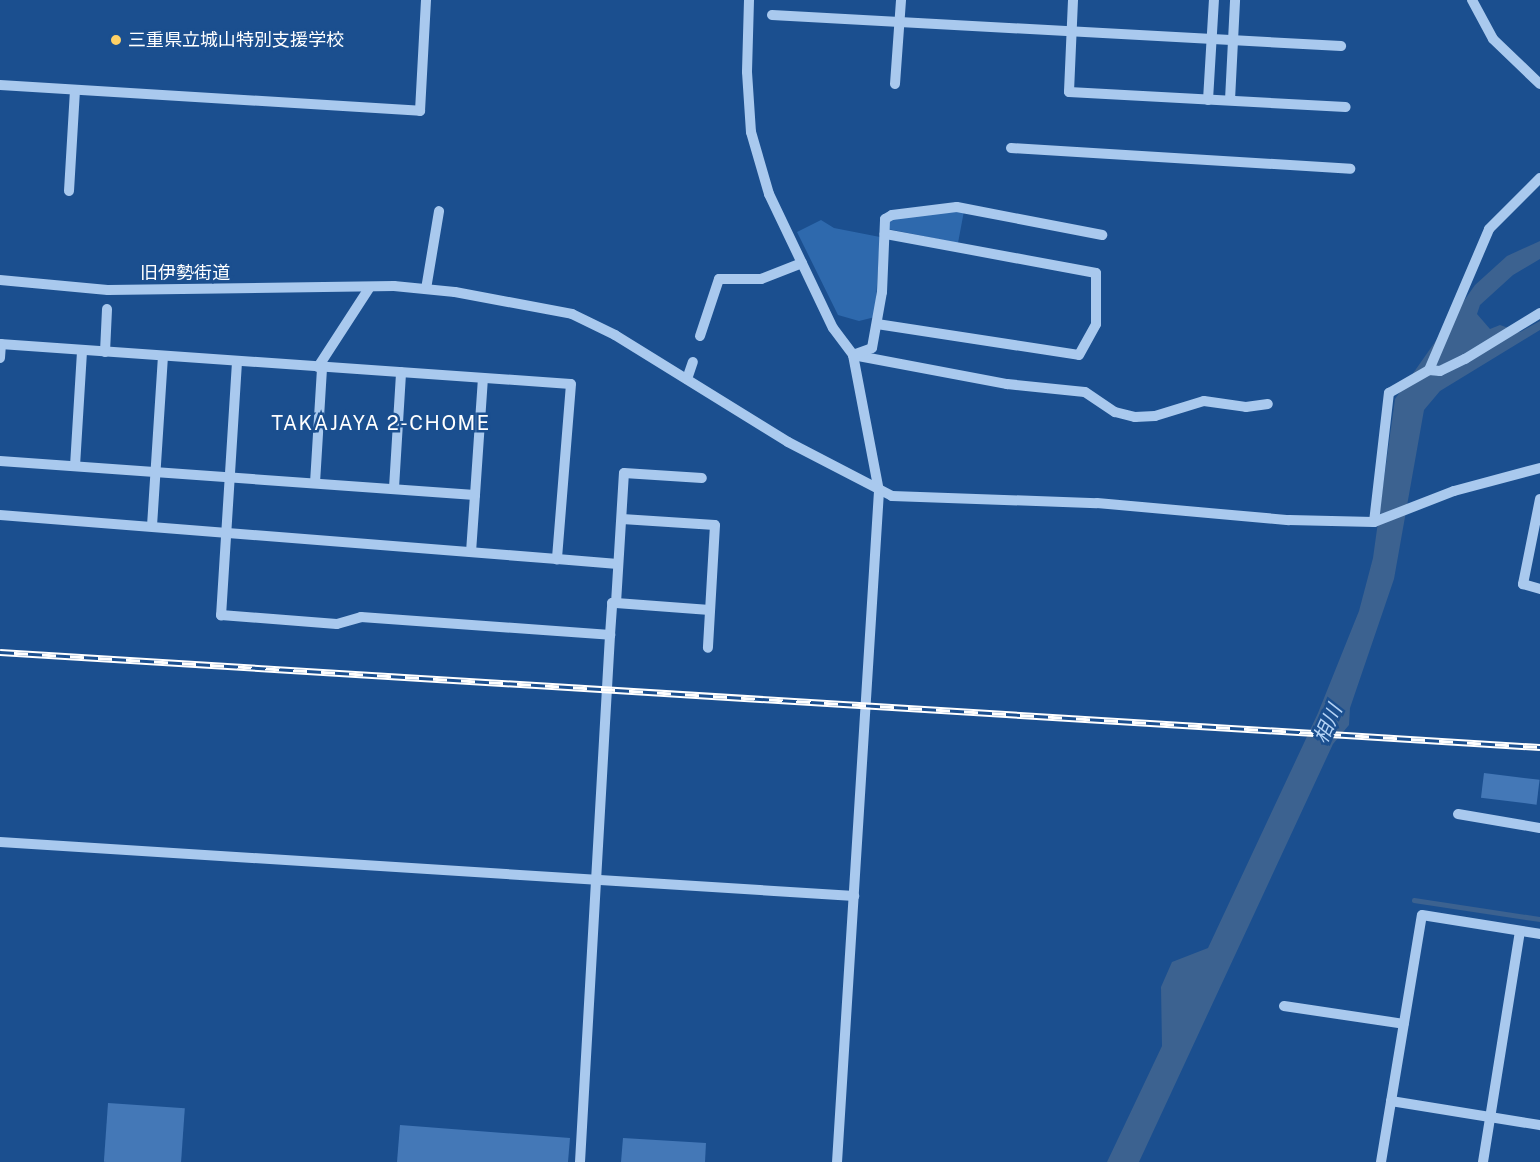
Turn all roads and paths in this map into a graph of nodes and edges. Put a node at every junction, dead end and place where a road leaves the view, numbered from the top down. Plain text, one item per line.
1 (426, 0) edge
2 (749, 0) edge
3 (901, 0) edge
4 (1073, 0) edge
5 (1214, 0) edge
6 (1235, 0) edge
7 (1472, 0) edge
8 (772, 15) dead end
9 (900, 22) junction
10 (1072, 31) junction
11 (1212, 39) junction
12 (1233, 39) junction
13 (1341, 46) dead end
14 (895, 84) dead end
15 (1540, 84) edge
16 (0, 85) edge
17 (75, 90) junction
18 (1208, 100) junction
19 (1230, 100) junction
20 (1346, 107) dead end
21 (1011, 148) dead end
22 (1350, 169) dead end
23 (1540, 178) edge
24 (69, 191) dead end
25 (440, 211) dead end
26 (885, 234) junction
27 (1102, 235) dead end
28 (802, 263) junction
29 (0, 280) edge
30 (370, 287) junction
31 (426, 289) junction
32 (107, 309) dead end
33 (1540, 314) edge
34 (878, 324) junction
35 (700, 336) dead end
36 (0, 344) edge
37 (82, 351) junction
38 (105, 352) junction
39 (853, 355) junction
40 (163, 356) junction
41 (0, 358) edge
42 (237, 362) junction
43 (693, 362) dead end
44 (320, 367) junction
45 (1429, 370) junction
46 (401, 372) junction
47 (483, 378) junction
48 (687, 379) junction
49 (1268, 404) dead end
50 (0, 461) edge
51 (75, 466) junction
52 (1540, 468) edge
53 (155, 473) junction
54 (231, 478) junction
55 (702, 478) dead end
56 (315, 483) junction
57 (394, 488) junction
58 (879, 491) junction
59 (475, 495) junction
60 (1540, 499) edge
61 (0, 515) edge
62 (622, 519) junction
63 (1374, 522) junction
64 (152, 526) junction
65 (227, 532) junction
66 (471, 552) junction
67 (557, 559) junction
68 (618, 564) junction
69 (1540, 589) edge
70 (616, 603) junction
71 (710, 609) junction
72 (610, 635) junction
73 (708, 648) dead end
74 (1458, 814) dead end
75 (1540, 828) edge
76 (0, 842) edge
77 (597, 877) junction
78 (854, 896) junction
79 (1520, 931) junction
80 (1540, 934) edge
81 (1284, 1006) dead end
82 (1404, 1024) junction
83 (1391, 1101) junction
84 (1490, 1116) junction
85 (1540, 1125) edge
86 (580, 1162) edge
87 (837, 1162) edge
88 (1381, 1162) edge
89 (1483, 1162) edge

1 - 17 street
2 - 28 street
3 - 9 street
4 - 10 street
5 - 11 street
6 - 12 street
7 - 15 street
8 - 9 street
9 - 10 street
9 - 14 street
10 - 11 street
10 - 18 street
11 - 12 street
11 - 18 street
12 - 13 street
12 - 19 street
16 - 17 street
17 - 24 street
18 - 19 street
19 - 20 street
21 - 22 street
23 - 45 street
25 - 31 street
26 - 27 street
26 - 34 street
26 - 34 street
28 - 35 street
28 - 39 street
29 - 30 street, 旧伊勢街道
30 - 31 street, 旧伊勢街道
30 - 44 street
31 - 48 street, 旧伊勢街道
32 - 38 street
33 - 45 street
34 - 39 street
36 - 37 street
36 - 41 street
37 - 38 street
37 - 51 street
38 - 40 street
39 - 49 street
39 - 58 street
40 - 42 street
40 - 53 street
42 - 44 street
42 - 54 street
43 - 48 street
44 - 46 street
44 - 56 street
45 - 63 street
46 - 47 street
46 - 57 street
47 - 59 street
47 - 67 street
48 - 58 street, 旧伊勢街道
50 - 51 street
51 - 53 street
52 - 63 street
53 - 54 street
53 - 64 street
54 - 56 street
54 - 65 street
55 - 62 street
56 - 57 street
57 - 59 street
58 - 63 street, 旧伊勢街道
58 - 78 street
59 - 66 street
60 - 69 street
61 - 64 street
62 - 68 street
62 - 71 street
64 - 65 street
65 - 66 street
65 - 72 street
66 - 67 street
67 - 68 street
68 - 70 street
70 - 71 street
70 - 72 street
71 - 73 street
72 - 77 street
74 - 75 street
76 - 77 street
77 - 78 street
77 - 86 street
78 - 87 street
79 - 80 street
79 - 82 street
79 - 84 street
81 - 82 street
82 - 83 street
83 - 84 street
83 - 88 street
84 - 85 street
84 - 89 street

